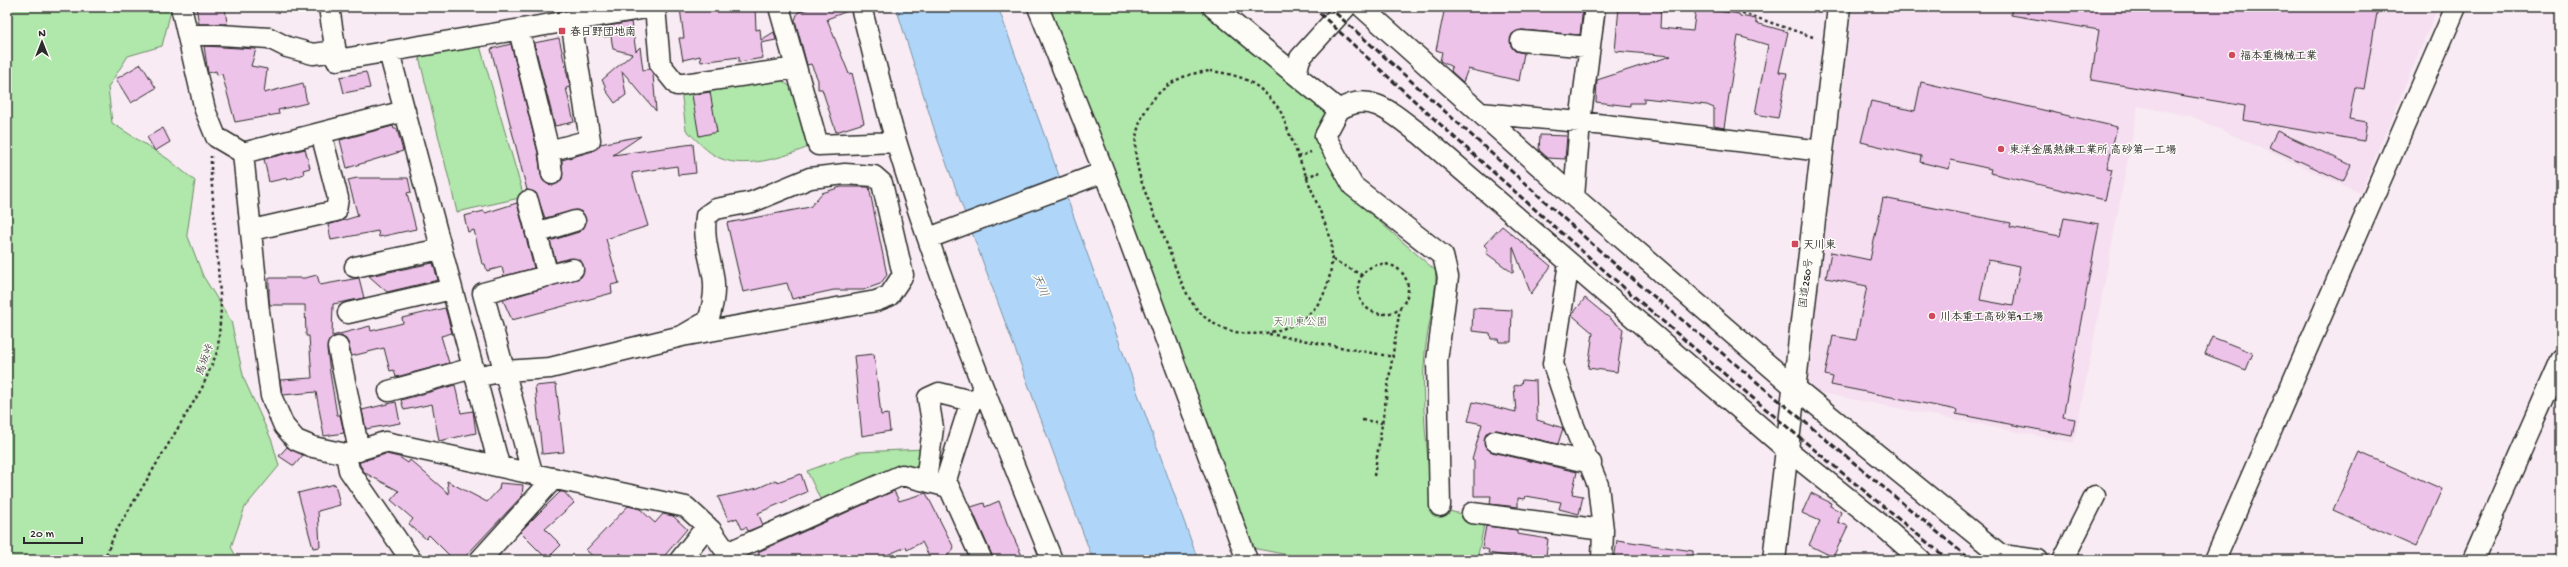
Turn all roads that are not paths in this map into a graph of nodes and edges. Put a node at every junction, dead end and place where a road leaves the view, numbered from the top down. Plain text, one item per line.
1 (181, 7) edge
2 (329, 7) edge
3 (654, 7) edge
4 (779, 7) edge
5 (861, 7) edge
6 (1038, 7) edge
7 (1213, 7) edge
8 (1346, 7) edge
9 (1362, 7) edge
10 (1595, 7) edge
11 (1839, 7) edge
12 (2456, 7) edge
13 (571, 21) junction
14 (519, 30) junction
15 (188, 36) junction
16 (1521, 41) dead end
17 (1590, 47) junction
18 (336, 51) junction
19 (389, 52) junction
20 (796, 68) junction
21 (1296, 75) junction
22 (1339, 110) junction
23 (405, 111) junction
24 (1480, 113) junction
25 (1580, 122) junction
26 (321, 132) junction
27 (896, 142) junction
28 (549, 150) junction
29 (1822, 150) junction
30 (243, 153) junction
31 (1104, 172) junction
32 (552, 174) dead end
33 (1574, 197) junction
34 (528, 201) dead end
35 (575, 221) dead end
36 (252, 230) junction
37 (536, 233) junction
38 (929, 238) junction
39 (442, 249) junction
40 (1569, 263) junction
41 (354, 267) dead end
42 (573, 269) dead end
43 (548, 276) junction
44 (452, 289) junction
45 (348, 313) dead end
46 (682, 336) junction
47 (338, 346) dead end
48 (2561, 360) edge
49 (505, 371) junction
50 (474, 373) junction
51 (1793, 386) junction
52 (389, 390) dead end
53 (978, 397) junction
54 (1495, 441) dead end
55 (1785, 448) junction
56 (353, 453) junction
57 (1591, 463) junction
58 (499, 465) junction
59 (532, 472) junction
60 (554, 478) junction
61 (935, 483) junction
62 (2095, 496) dead end
63 (1440, 506) dead end
64 (1472, 513) dead end
65 (707, 526) junction
66 (1603, 530) junction
67 (729, 556) edge
68 (2004, 558) edge
69 (411, 560) edge
70 (480, 560) edge
71 (680, 560) edge
72 (982, 560) edge
73 (1052, 560) edge
74 (1247, 560) edge
75 (1602, 560) edge
76 (1774, 560) edge
77 (1921, 560) edge
78 (2038, 560) edge
79 (2064, 560) edge
80 (2215, 560) edge
81 (2473, 560) edge

1 - 15 street
2 - 18 street
3 - 13 street
3 - 20 street
4 - 20 street
5 - 27 street
6 - 31 street
7 - 21 street
8 - 21 street
9 - 24 street
10 - 17 street
11 - 29 highway, 国道250号
12 - 80 street
13 - 14 street
13 - 28 street
14 - 19 street
14 - 28 street
15 - 18 street
15 - 30 street
16 - 17 street
17 - 25 street
18 - 19 street
19 - 23 street
20 - 27 street
21 - 22 street
22 - 40 street
22 - 63 street
23 - 26 street
23 - 39 street
24 - 25 street
24 - 33 street
25 - 29 street
25 - 33 street
26 - 30 street
26 - 36 street
27 - 38 street
28 - 32 street
29 - 51 highway, 国道250号
30 - 36 street
31 - 38 street
31 - 74 street
33 - 51 street
34 - 37 street
35 - 37 street
36 - 56 street
37 - 43 street
38 - 53 street
39 - 41 street
39 - 44 street
40 - 55 street
40 - 57 street
42 - 43 street
43 - 49 street
44 - 45 street
44 - 50 street
46 - 46 street
46 - 49 street
47 - 56 street
48 - 81 street
49 - 50 street
49 - 59 street
50 - 52 street
50 - 58 street
51 - 55 highway, 国道250号
51 - 68 street
53 - 61 street
53 - 61 street
53 - 73 street
54 - 57 street
55 - 76 highway, 国道250号
55 - 77 street
56 - 58 street
56 - 69 street
57 - 66 street
58 - 59 street
59 - 60 street
60 - 65 street
60 - 70 street
61 - 67 street
61 - 72 street
62 - 79 street
64 - 66 street
65 - 67 street
65 - 71 street
66 - 75 street
68 - 78 street

